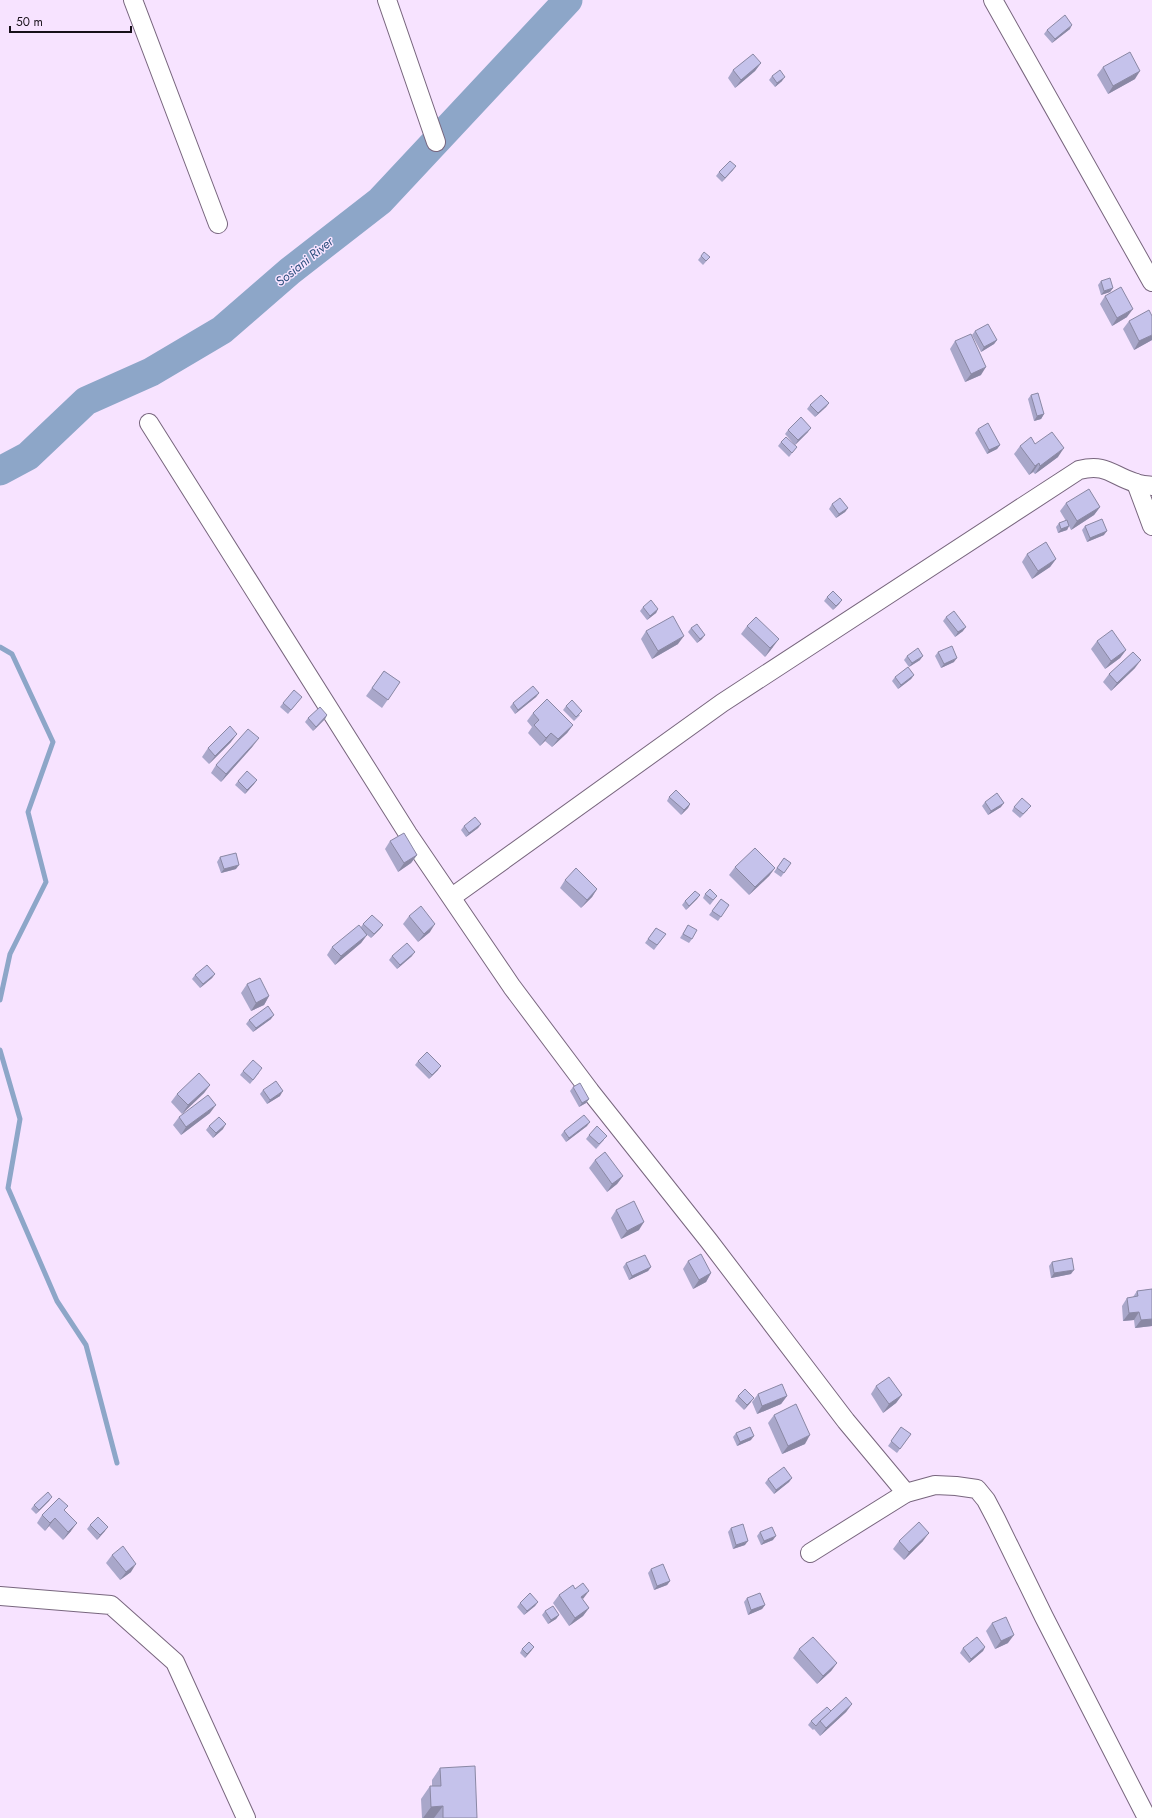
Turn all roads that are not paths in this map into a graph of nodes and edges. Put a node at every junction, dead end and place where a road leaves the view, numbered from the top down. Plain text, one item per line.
1 (133, 0) edge
2 (387, 0) edge
3 (993, 0) edge
4 (436, 142) dead end
5 (218, 224) dead end
6 (1152, 282) edge
7 (149, 423) dead end
8 (1144, 484) edge
9 (1152, 526) edge
10 (452, 897) junction
11 (906, 1493) junction
12 (810, 1553) dead end
13 (0, 1596) edge
14 (246, 1818) edge
15 (1147, 1818) edge

1 - 5 street
2 - 4 street
3 - 6 street
7 - 10 street
8 - 9 street
8 - 10 street
10 - 11 street
11 - 12 street
11 - 15 street
13 - 14 street

